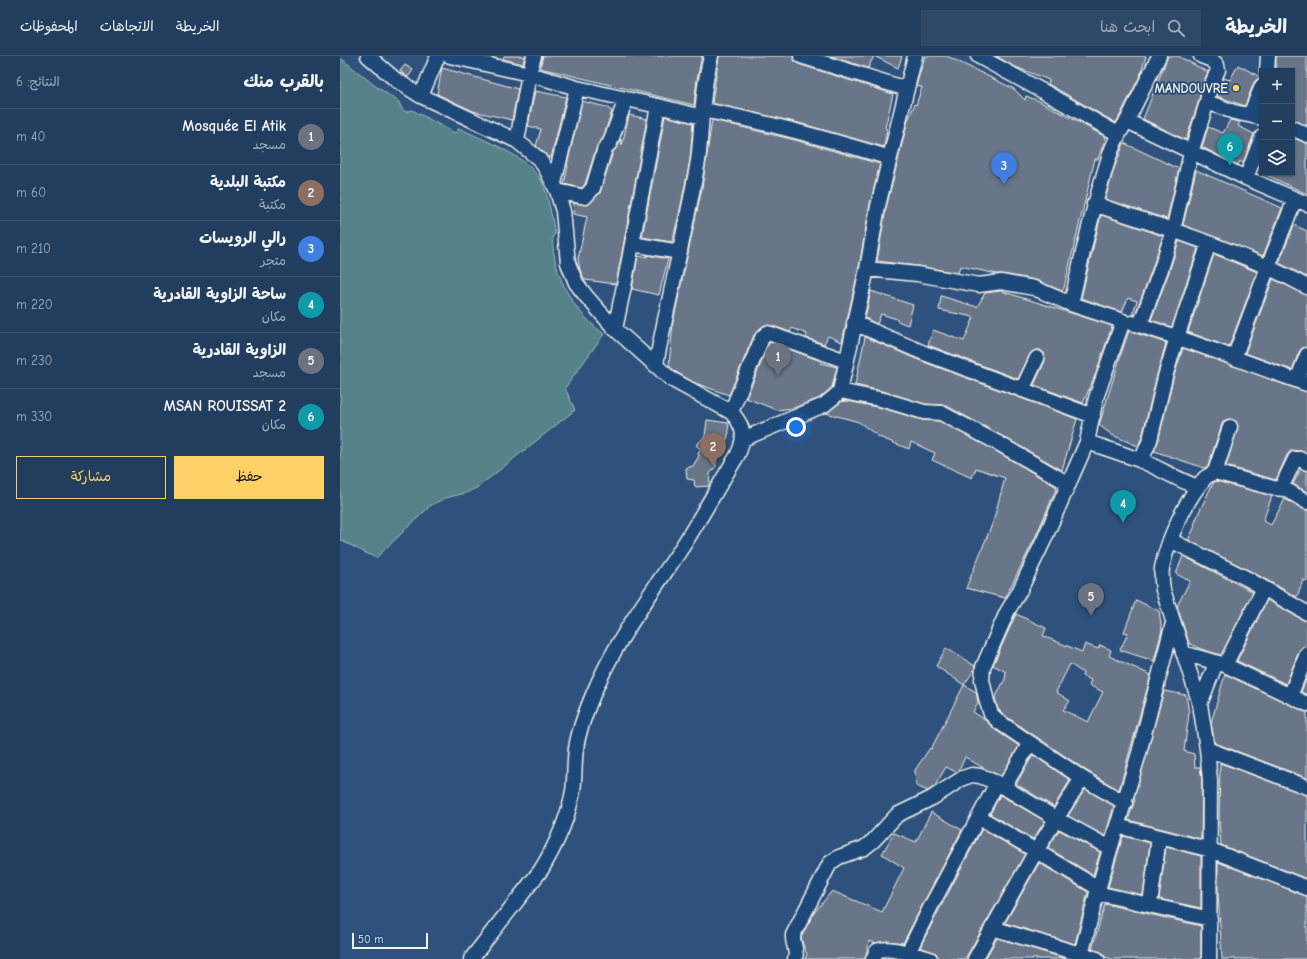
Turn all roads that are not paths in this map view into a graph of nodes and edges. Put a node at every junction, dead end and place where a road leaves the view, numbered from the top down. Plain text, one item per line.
1 (368, 56) edge
2 (438, 56) edge
3 (450, 56) edge
4 (534, 56) edge
5 (711, 56) edge
6 (801, 56) edge
7 (915, 56) edge
8 (1159, 56) edge
9 (1201, 56) edge
10 (1268, 56) edge
11 (983, 57) edge
12 (1267, 68) edge
13 (529, 74) junction
14 (577, 88) junction
15 (907, 89) junction
16 (421, 96) junction
17 (626, 99) junction
18 (1207, 102) junction
19 (1259, 102) edge
20 (658, 106) junction
21 (703, 114) junction
22 (1256, 117) edge
23 (1127, 121) junction
24 (1295, 129) edge
25 (1118, 134) junction
26 (1307, 135) edge
27 (1261, 140) edge
28 (517, 141) junction
29 (1191, 153) junction
30 (890, 158) junction
31 (1246, 178) junction
32 (556, 187) junction
33 (1301, 201) edge
34 (1094, 204) junction
35 (1173, 231) junction
36 (1209, 243) junction
37 (632, 244) junction
38 (680, 252) junction
39 (1268, 267) junction
40 (867, 269) junction
41 (1307, 287) edge
42 (1071, 304) junction
43 (1123, 320) junction
44 (854, 323) junction
45 (1140, 325) junction
46 (615, 328) junction
47 (1176, 337) junction
48 (1307, 355) edge
49 (1036, 358) dead end
50 (1234, 358) junction
51 (846, 361) junction
52 (656, 364) junction
53 (1302, 382) edge
54 (840, 390) junction
55 (1022, 390) junction
56 (731, 412) junction
57 (1093, 416) junction
58 (1230, 427) dead end
59 (743, 439) junction
60 (1087, 442) junction
61 (1141, 461) junction
62 (1307, 463) edge
63 (1215, 472) junction
64 (1069, 484) junction
65 (1198, 487) junction
66 (1281, 488) junction
67 (1307, 502) edge
68 (1170, 540) junction
69 (1264, 588) junction
70 (1307, 613) edge
71 (1173, 623) junction
72 (1183, 653) junction
73 (1307, 654) edge
74 (1221, 664) junction
75 (1290, 696) junction
76 (1200, 704) junction
77 (1307, 704) edge
78 (1030, 743) junction
79 (1207, 749) junction
80 (1082, 778) junction
81 (1000, 785) junction
82 (1307, 788) edge
83 (1125, 803) junction
84 (978, 817) junction
85 (1057, 819) junction
86 (1117, 826) junction
87 (1159, 837) junction
88 (1110, 848) junction
89 (1211, 850) junction
90 (1036, 852) junction
91 (1307, 888) edge
92 (1098, 891) junction
93 (1150, 904) junction
94 (1210, 919) junction
95 (992, 928) junction
96 (908, 953) junction
97 (1081, 956) edge
98 (471, 959) edge
99 (795, 959) edge
100 (873, 959) edge
101 (930, 959) edge
102 (975, 959) edge
103 (1097, 959) edge
104 (1209, 959) edge

1 - 16 street
2 - 16 street
3 - 13 street
4 - 13 street
5 - 21 street
6 - 15 street
7 - 15 street
8 - 23 street
9 - 18 street
10 - 12 street
11 - 25 street
13 - 14 street
13 - 28 street
14 - 17 street
14 - 32 street
15 - 30 street
16 - 28 street
17 - 20 street
17 - 32 street
18 - 22 street
18 - 29 street
19 - 22 street
20 - 21 street
20 - 37 street
21 - 30 street
21 - 38 street
23 - 25 street
23 - 29 street
24 - 26 street
25 - 34 street
27 - 31 street
28 - 32 street
29 - 31 street
29 - 35 street
30 - 40 street
31 - 33 street
32 - 46 street
33 - 39 street
34 - 35 street
34 - 42 street
35 - 36 street
35 - 45 street
36 - 39 street
36 - 47 street
37 - 38 street
37 - 46 street
38 - 52 street
39 - 41 street
39 - 50 street
40 - 42 street
40 - 44 street
42 - 43 street
43 - 45 street
43 - 57 street
44 - 51 street
44 - 55 street
45 - 47 street
46 - 52 street
47 - 50 street
47 - 61 street
48 - 53 street
49 - 55 street
50 - 53 street
51 - 54 street
51 - 56 street
52 - 56 street
54 - 59 street
54 - 64 street
55 - 57 street
56 - 59 street
57 - 60 street
58 - 63 street
59 - 98 street
60 - 61 street
60 - 64 street
61 - 65 street
62 - 66 street
63 - 65 street
63 - 66 street
64 - 78 street
65 - 68 street
66 - 67 street
68 - 69 street
68 - 71 street
69 - 70 street
69 - 74 street
71 - 72 street
71 - 83 street
72 - 74 street
72 - 76 street
73 - 75 street
74 - 75 street
74 - 76 street
75 - 77 street
76 - 79 street
78 - 80 street
78 - 81 street
79 - 82 street
79 - 89 street
80 - 83 street
80 - 85 street
81 - 84 street
81 - 85 street
81 - 99 street
83 - 86 street
84 - 90 street
84 - 96 street
85 - 88 street
85 - 90 street
86 - 87 street
86 - 88 street
87 - 89 street
87 - 93 street
88 - 92 street
89 - 91 street
89 - 94 street
90 - 92 street
90 - 95 street
92 - 93 street
92 - 97 street
93 - 94 street
94 - 104 street
95 - 97 street
95 - 102 street
96 - 100 street
96 - 101 street
97 - 103 street

